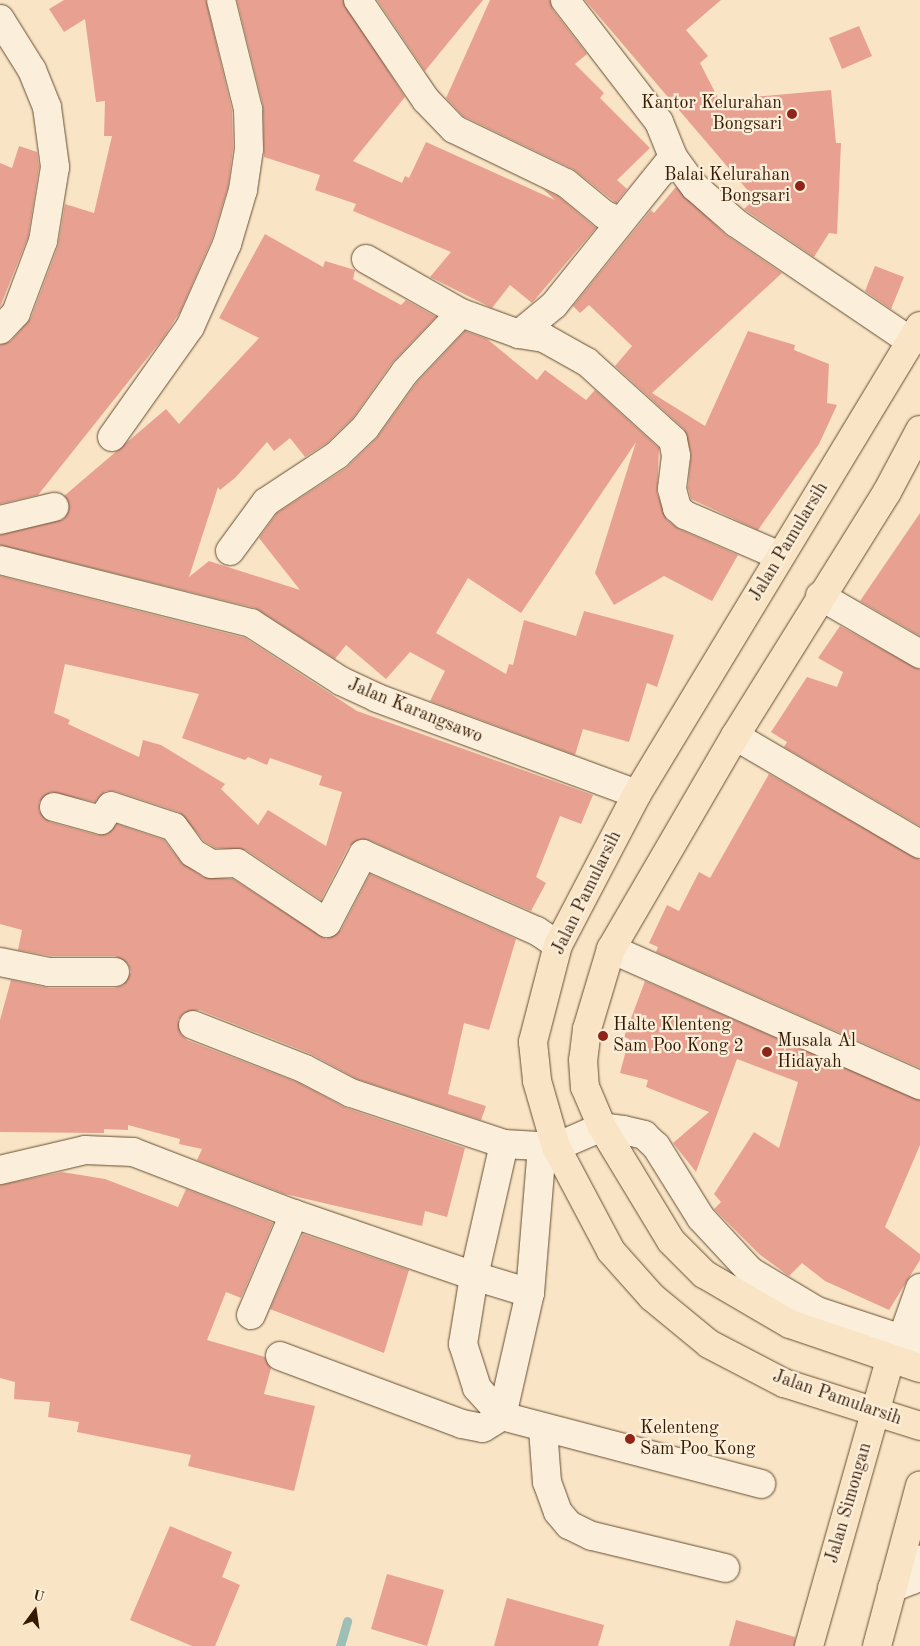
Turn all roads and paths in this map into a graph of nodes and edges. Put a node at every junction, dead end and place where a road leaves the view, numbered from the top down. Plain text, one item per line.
1 (221, 0) edge
2 (358, 0) edge
3 (565, 0) edge
4 (0, 20) edge
5 (673, 157) junction
6 (619, 222) junction
7 (366, 259) dead end
8 (461, 313) junction
9 (0, 330) edge
10 (519, 334) junction
11 (916, 334) edge
12 (920, 430) edge
13 (112, 437) dead end
14 (54, 507) dead end
15 (0, 520) edge
16 (230, 551) dead end
17 (780, 556) junction
18 (0, 560) edge
19 (820, 596) junction
20 (920, 654) edge
21 (735, 736) junction
22 (637, 794) junction
23 (54, 807) dead end
24 (920, 844) edge
25 (558, 945) junction
26 (611, 948) junction
27 (0, 962) edge
28 (115, 972) dead end
29 (193, 1026) dead end
30 (920, 1085) edge
31 (602, 1128) junction
32 (504, 1144) junction
33 (549, 1148) junction
34 (0, 1170) edge
35 (294, 1214) junction
36 (474, 1276) junction
37 (920, 1288) edge
38 (530, 1293) junction
39 (251, 1314) dead end
40 (904, 1348) edge
41 (280, 1356) dead end
42 (920, 1368) edge
43 (875, 1412) junction
44 (502, 1416) junction
45 (920, 1426) edge
46 (543, 1430) junction
47 (761, 1484) dead end
48 (920, 1486) edge
49 (920, 1560) edge
50 (725, 1568) dead end
51 (892, 1588) junction
52 (809, 1646) edge
53 (877, 1646) edge

1 - 13 street
2 - 6 street
3 - 5 street
4 - 9 street
5 - 6 street
5 - 11 street
6 - 10 street
7 - 8 street
8 - 10 street
8 - 16 street
10 - 17 street
11 - 17 main road, Jalan Pamularsih
12 - 19 main road
14 - 15 street
17 - 22 main road, Jalan Pamularsih
18 - 22 street, Jalan Karangsawo
19 - 20 street
19 - 21 main road
21 - 24 street
21 - 26 main road
22 - 25 main road, Jalan Pamularsih
23 - 25 street
25 - 33 main road, Jalan Pamularsih
26 - 30 street
26 - 31 main road
27 - 28 street
29 - 32 street
31 - 33 street
31 - 40 street
31 - 40 main road
32 - 33 street
32 - 36 street
33 - 38 street
33 - 43 main road, Jalan Pamularsih
34 - 35 street
35 - 36 street
35 - 39 street
36 - 38 street
36 - 44 street
37 - 40 street
38 - 44 street
40 - 42 main road
40 - 43 main road, Jalan Simongan
41 - 44 street
43 - 45 main road, Jalan Pamularsih
43 - 52 main road, Jalan Simongan
44 - 46 street
46 - 47 street
46 - 50 street
48 - 51 main road
49 - 51 street
51 - 53 main road

